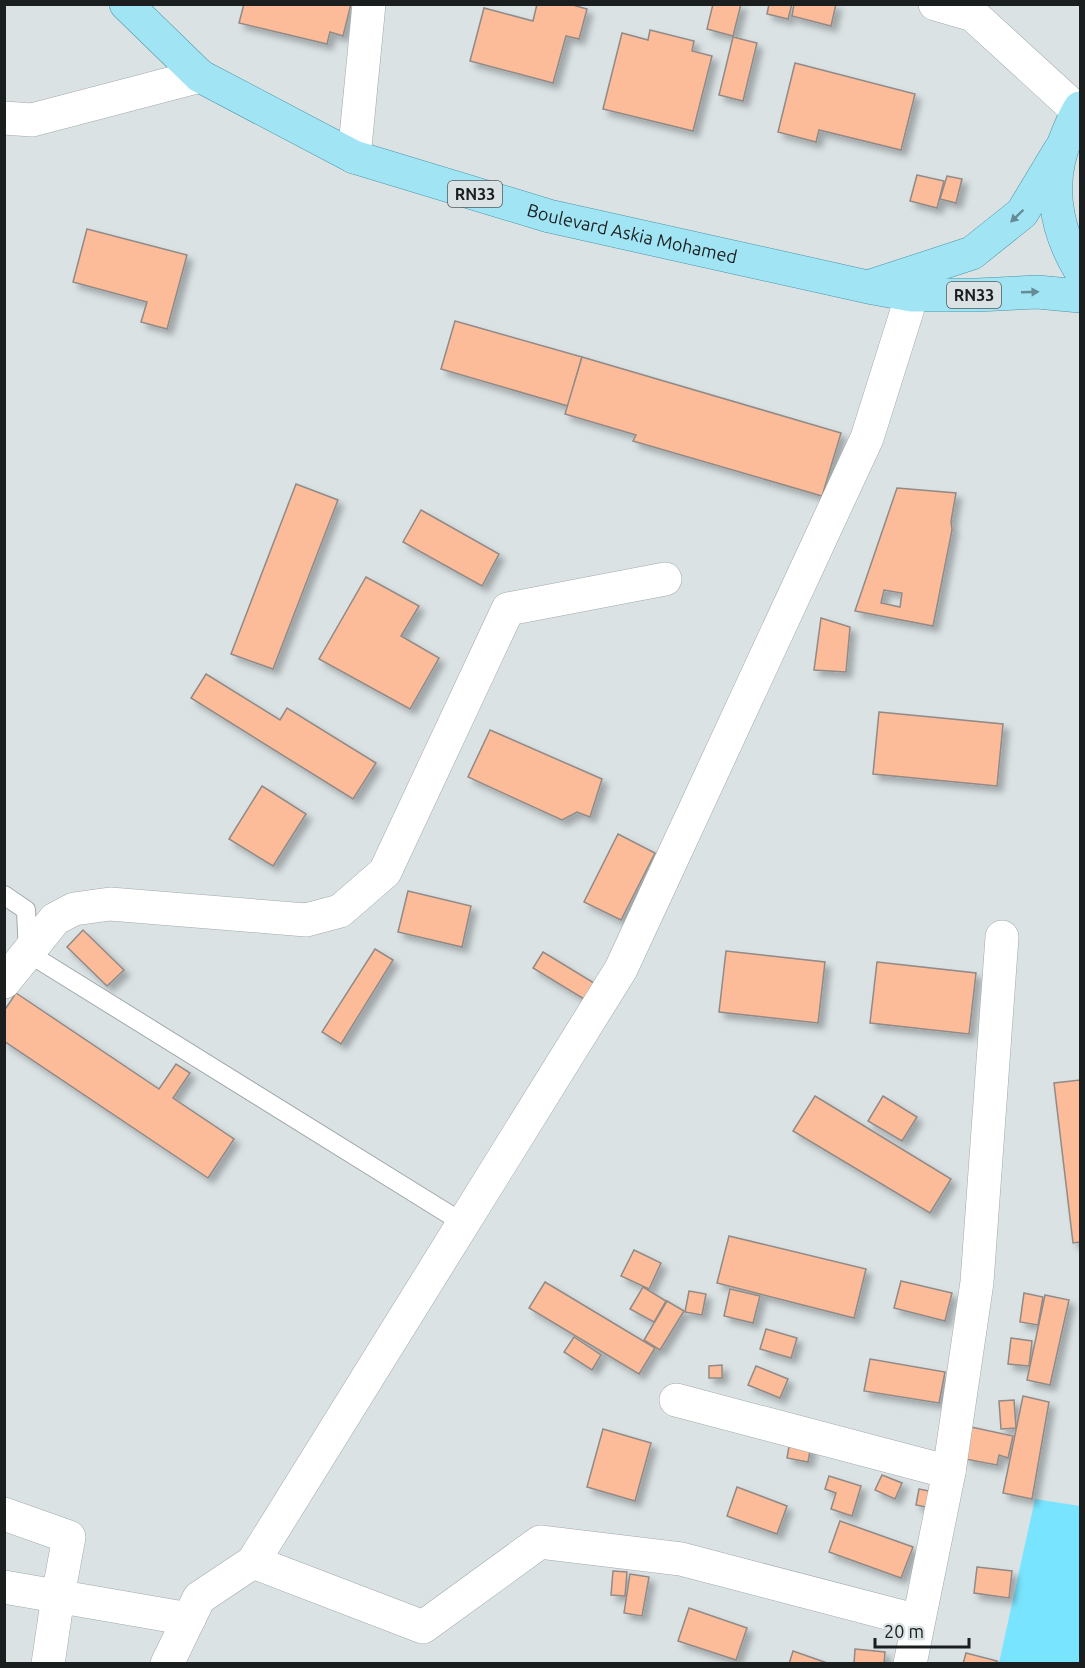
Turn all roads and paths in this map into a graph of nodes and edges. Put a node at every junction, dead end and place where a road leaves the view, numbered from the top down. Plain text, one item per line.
1 (126, 4) edge
2 (369, 4) edge
3 (935, 4) edge
4 (973, 10) edge
5 (200, 76) junction
6 (1079, 109) edge
7 (4, 118) edge
8 (1060, 150) junction
9 (354, 157) junction
10 (1080, 270) edge
11 (867, 287) junction
12 (912, 295) junction
13 (1080, 296) edge
14 (665, 579) dead end
15 (4, 895) edge
16 (1002, 937) dead end
17 (28, 953) junction
18 (4, 982) edge
19 (463, 1224) junction
20 (676, 1400) dead end
21 (949, 1472) junction
22 (4, 1514) edge
23 (253, 1562) junction
24 (4, 1587) edge
25 (58, 1596) junction
26 (189, 1619) junction
27 (918, 1620) junction
28 (48, 1664) edge
29 (167, 1664) edge
30 (910, 1664) edge

1 - 5 main road, Boulevard Askia Mohamed / RN33
2 - 9 street
3 - 4 street
4 - 6 street
5 - 7 street
5 - 9 main road, Boulevard Askia Mohamed / RN33
6 - 8 main road
8 - 10 main road
8 -> 11 main road
9 - 11 main road, Boulevard Askia Mohamed / RN33
11 - 12 main road, RN33
12 -> 13 main road, RN33
12 - 19 street
14 - 17 street
15 - 17 lane
16 - 21 street
17 - 18 street
17 - 19 lane
19 - 23 street
20 - 21 street
21 - 27 street
22 - 25 street
23 - 26 street
23 - 27 street
24 - 25 street
25 - 26 street
25 - 28 street
26 - 29 street
27 - 30 street

